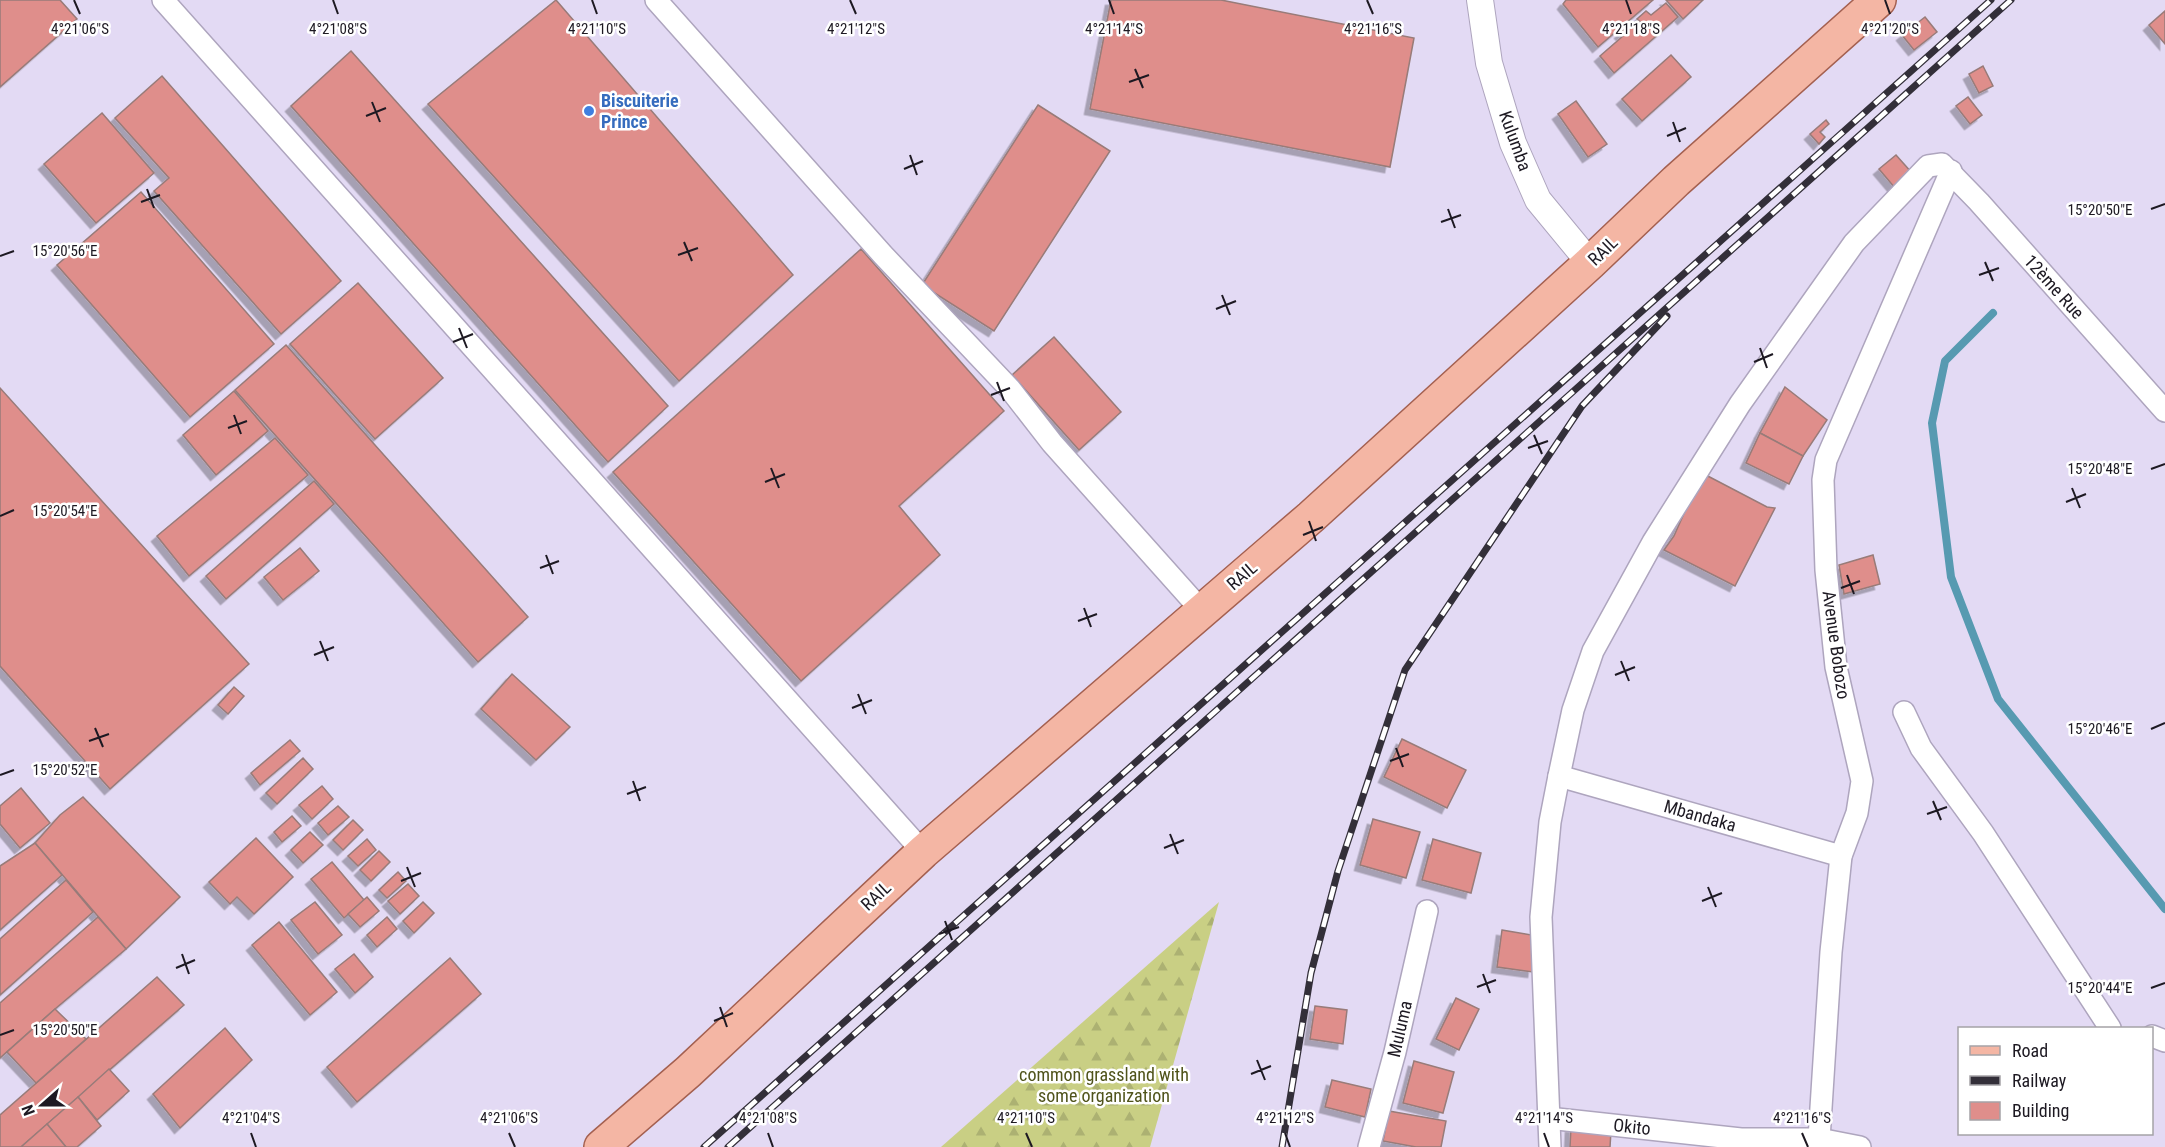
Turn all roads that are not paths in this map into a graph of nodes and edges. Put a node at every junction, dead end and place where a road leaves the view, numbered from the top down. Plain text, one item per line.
1 (163, 0) edge
2 (656, 0) edge
3 (1480, 0) edge
4 (1879, 0) edge
5 (1947, 167) junction
6 (1590, 263) junction
7 (2165, 411) edge
8 (1202, 611) junction
9 (1904, 712) dead end
10 (1559, 776) junction
11 (923, 852) junction
12 (1842, 856) junction
13 (1427, 911) dead end
14 (2109, 1027) edge
15 (1548, 1119) junction
16 (1819, 1139) junction
17 (601, 1147) edge
18 (1369, 1147) edge
19 (1550, 1147) edge
20 (1860, 1147) edge

1 - 11 street
2 - 8 street
3 - 6 street, Kulumba
4 - 6 main road, RAIL
5 - 7 street, 12ème Rue
5 - 10 street
5 - 12 street, Avenue Bobozo
6 - 8 main road, RAIL
8 - 11 main road, RAIL
9 - 14 street
10 - 12 street, Mbandaka
10 - 15 street
11 - 17 main road, RAIL
12 - 16 street, Avenue Bobozo
13 - 18 street, Muluma
15 - 16 street, Okito
15 - 19 street
16 - 20 street, Okito

